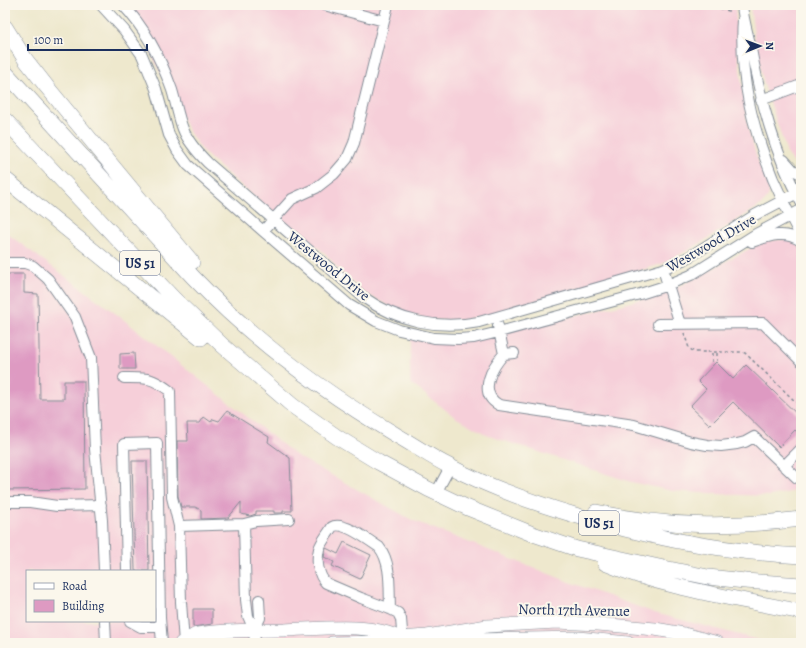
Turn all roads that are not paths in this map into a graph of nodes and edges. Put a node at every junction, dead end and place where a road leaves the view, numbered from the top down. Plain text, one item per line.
1 (123, 5) edge
2 (324, 5) edge
3 (388, 5) edge
4 (742, 5) edge
5 (105, 6) edge
6 (743, 19) junction
7 (384, 21) junction
8 (5, 27) edge
9 (5, 70) edge
10 (801, 85) edge
11 (762, 100) junction
12 (5, 120) edge
13 (781, 157) junction
14 (801, 174) edge
15 (5, 179) edge
16 (799, 195) edge
17 (782, 200) junction
18 (801, 210) edge
19 (790, 215) junction
20 (273, 219) junction
21 (263, 231) junction
22 (801, 236) edge
23 (801, 241) edge
24 (737, 247) junction
25 (5, 263) edge
26 (663, 270) junction
27 (668, 285) junction
28 (496, 318) junction
29 (658, 324) dead end
30 (683, 328) junction
31 (499, 332) junction
32 (286, 361) junction
33 (801, 361) edge
34 (124, 378) dead end
35 (282, 398) junction
36 (411, 444) junction
37 (801, 449) edge
38 (450, 466) junction
39 (784, 466) junction
40 (801, 478) edge
41 (436, 494) junction
42 (5, 502) edge
43 (101, 505) junction
44 (289, 519) dead end
45 (801, 520) edge
46 (244, 524) junction
47 (179, 526) junction
48 (585, 551) junction
49 (801, 556) edge
50 (104, 570) edge
51 (127, 570) edge
52 (801, 585) edge
53 (259, 600) dead end
54 (390, 609) junction
55 (801, 612) edge
56 (158, 621) edge
57 (105, 622) edge
58 (134, 622) edge
59 (155, 622) edge
60 (500, 625) junction
61 (255, 636) edge
62 (427, 636) junction
63 (693, 636) junction
64 (401, 639) edge
65 (445, 641) edge
66 (500, 641) edge
67 (106, 643) edge
68 (162, 643) edge
69 (183, 643) edge
70 (332, 643) edge
71 (628, 643) edge
72 (681, 643) edge
73 (718, 643) edge

1 - 20 street, Westwood Drive
2 - 7 street
3 - 7 street
4 - 6 street
5 - 21 street, Westwood Drive
6 - 11 street
6 - 17 street
7 - 20 street
8 - 32 highway
9 - 32 highway, US 51
10 - 11 street
11 - 13 street
12 - 35 highway, US 51
13 - 14 street
13 - 16 street
15 - 35 highway
16 - 17 street, Westwood Drive
17 - 19 street
17 - 26 street, Westwood Drive
18 - 19 street, Westwood Drive
19 - 22 street
19 - 24 street, Westwood Drive
20 - 21 street
20 - 28 street, Westwood Drive
21 - 31 street, Westwood Drive
23 - 24 street
24 - 27 street, Westwood Drive
25 - 43 street
26 - 27 street
26 - 28 street, Westwood Drive
27 - 30 street
27 - 31 street, Westwood Drive
28 - 31 street
29 - 30 street
30 - 33 street
31 - 39 street
32 - 36 highway, US 51
34 - 47 street
35 - 41 highway, US 51
36 - 38 highway, US 51
36 - 45 highway
37 - 39 street
38 - 41 street
38 - 49 highway, US 51
39 - 40 street
41 - 48 highway, US 51
42 - 43 street
43 - 50 street
44 - 46 street
46 - 47 street
46 - 61 street
47 - 69 street
48 - 52 highway, US 51
48 - 55 highway
51 - 56 street
53 - 61 street
54 - 54 street
54 - 64 street
56 - 68 street
57 - 67 street
58 - 59 street
60 - 62 main road, North 17th Avenue
60 - 63 main road, North 17th Avenue
60 - 66 street
61 - 64 main road, North 17th Avenue
61 - 69 main road, North 17th Avenue
62 - 64 main road, North 17th Avenue
62 - 65 main road, North 17th Avenue
63 - 72 street
63 - 73 main road, North 17th Avenue
64 - 70 main road, North 17th Avenue
65 - 66 main road, North 17th Avenue
66 - 71 main road, North 17th Avenue

